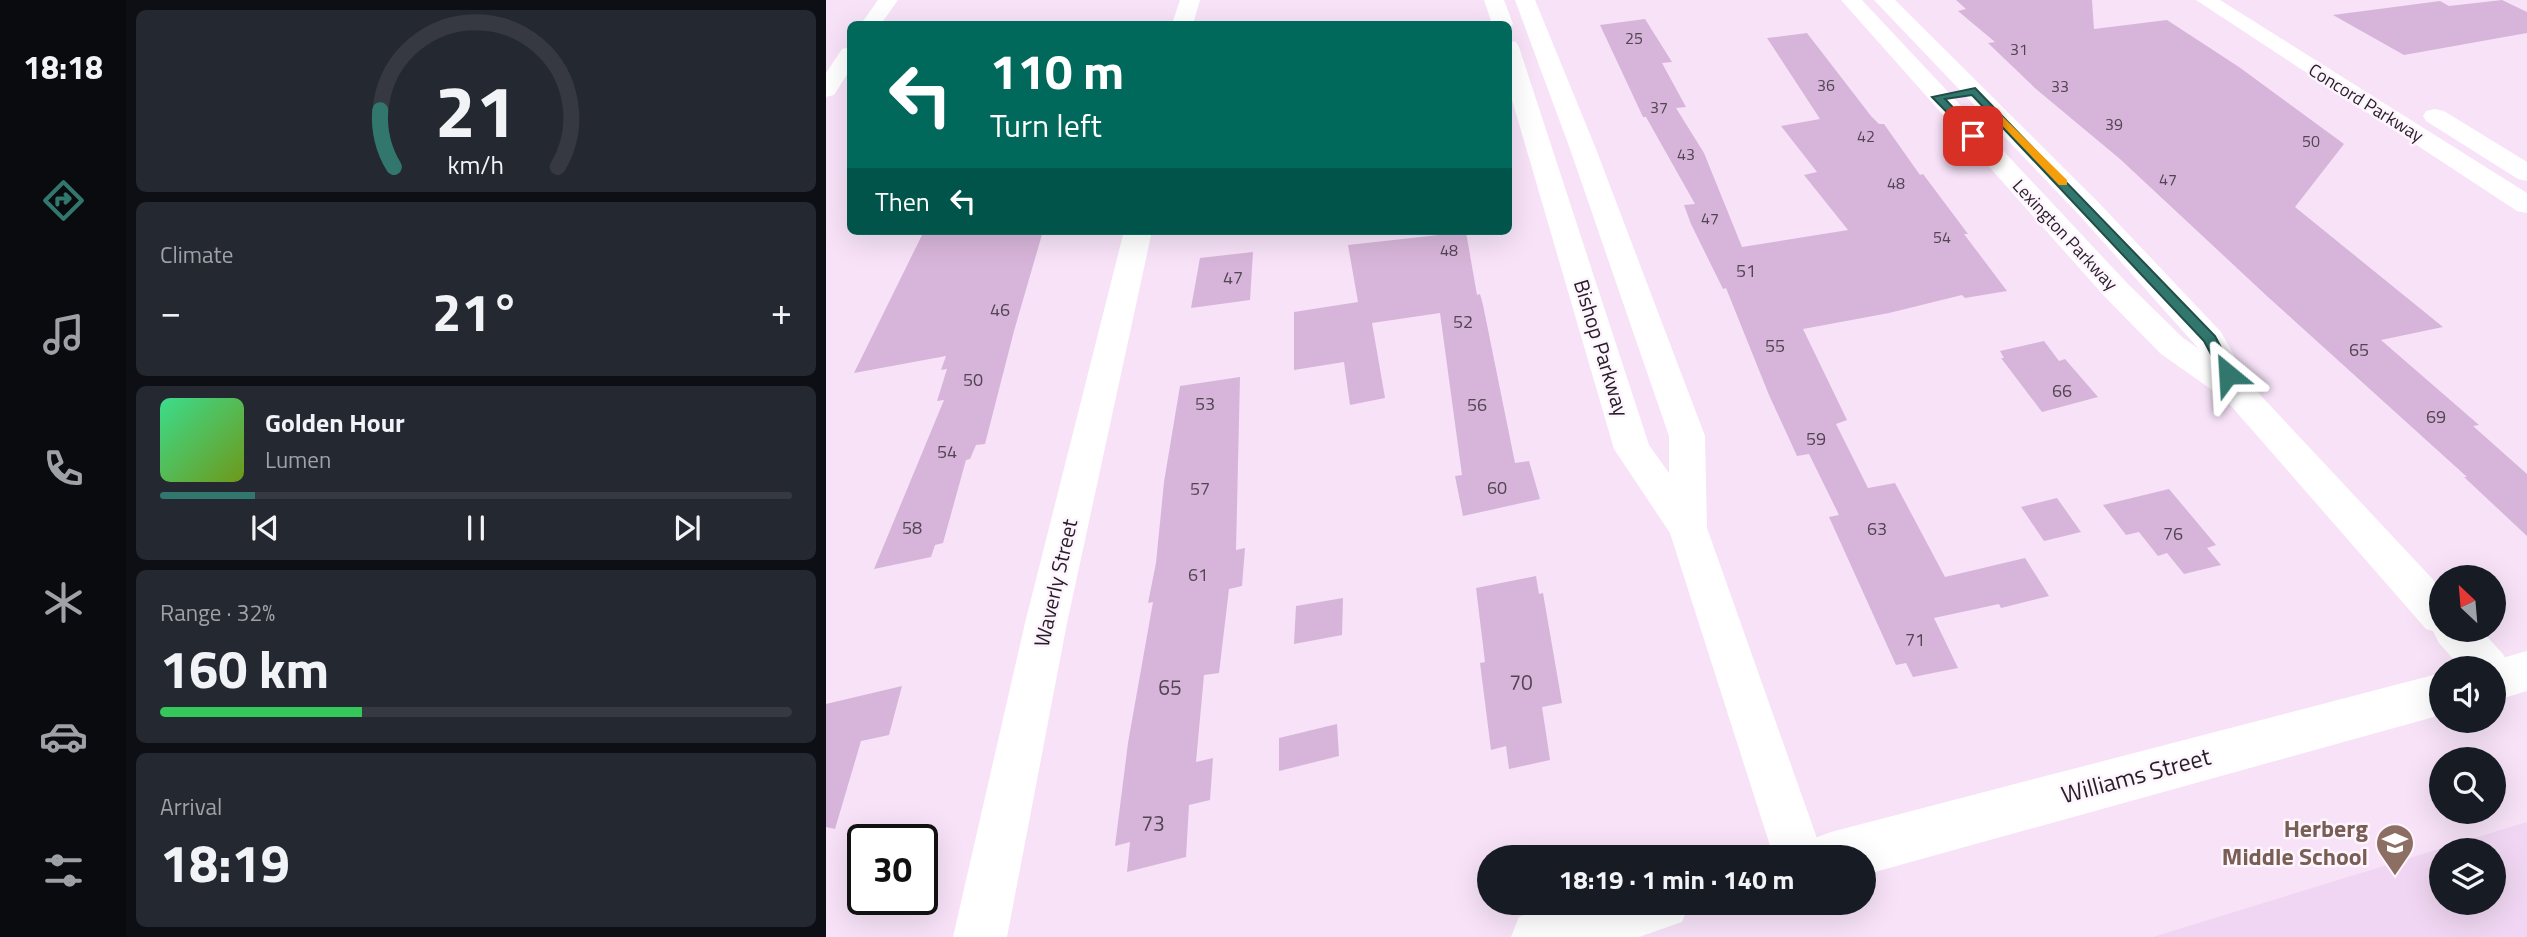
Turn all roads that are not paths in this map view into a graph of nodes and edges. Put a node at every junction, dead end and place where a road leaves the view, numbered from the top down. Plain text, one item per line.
1 (888, 0) edge
2 (1190, 0) edge
3 (1494, 0) edge
4 (1525, 0) edge
5 (1851, 0) edge
6 (1884, 0) edge
7 (2206, 0) edge
8 (873, 21) edge
9 (1184, 21) edge
10 (1501, 21) edge
11 (2328, 51) dead end
12 (2289, 55) junction
13 (847, 58) edge
14 (1512, 60) edge
15 (826, 90) edge
16 (1975, 92) junction
17 (1938, 97) junction
18 (2410, 101) dead end
19 (1583, 149) junction
20 (1542, 154) junction
21 (2527, 173) edge
22 (2527, 205) edge
23 (1137, 235) edge
24 (2237, 391) junction
25 (1688, 528) junction
26 (2429, 604) edge
27 (2466, 642) edge
28 (2481, 656) edge
29 (2429, 697) edge
30 (1795, 845) edge
31 (1876, 846) edge
32 (1619, 915) edge
33 (980, 937) edge
34 (1539, 937) edge

1 - 8 street
2 - 9 street
3 - 10 street
4 - 19 street, Bishop Parkway
5 - 17 street, Lexington Parkway
6 - 16 street, Lexington Parkway
7 - 12 street, Concord Parkway
11 - 12 street
12 - 22 street, Concord Parkway
13 - 15 street
14 - 20 street, Bishop Parkway
16 - 17 street
16 - 24 street, Lexington Parkway
17 - 24 street, Lexington Parkway
18 - 21 street, Concord Parkway
19 - 20 street
19 - 25 street, Bishop Parkway
20 - 25 street, Bishop Parkway
23 - 33 street, Waverly Street
24 - 26 street, Lexington Parkway
25 - 30 street, Bishop Parkway
27 - 28 street
29 - 31 street, Williams Street
32 - 34 street

